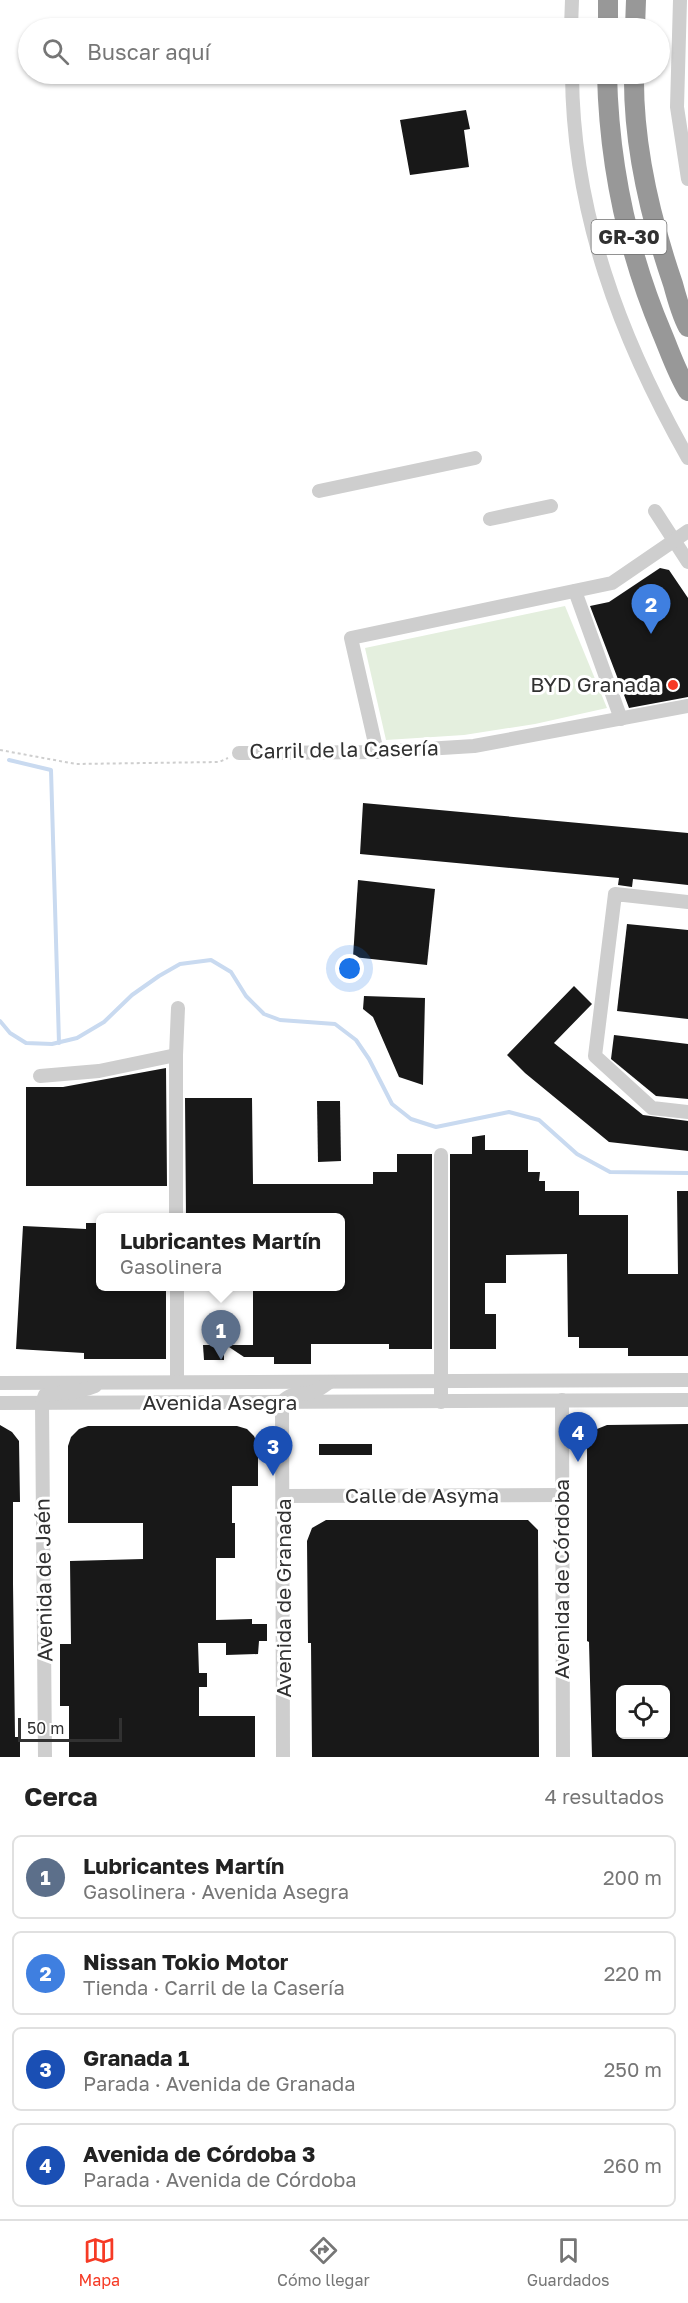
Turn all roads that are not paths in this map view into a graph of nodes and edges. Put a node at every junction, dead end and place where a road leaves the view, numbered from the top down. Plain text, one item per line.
1 (572, 0) edge
2 (608, 0) edge
3 (636, 0) edge
4 (680, 0) edge
5 (571, 18) edge
6 (608, 18) edge
7 (635, 18) edge
8 (572, 84) edge
9 (608, 84) edge
10 (635, 84) edge
11 (688, 179) edge
12 (688, 327) edge
13 (688, 391) edge
14 (476, 458) dead end
15 (688, 458) edge
16 (319, 491) dead end
17 (551, 506) dead end
18 (655, 511) dead end
19 (490, 519) dead end
20 (688, 531) edge
21 (674, 540) junction
22 (688, 562) edge
23 (575, 591) junction
24 (688, 706) edge
25 (621, 719) junction
26 (377, 752) junction
27 (239, 753) road end
28 (688, 902) edge
29 (178, 1008) dead end
30 (176, 1055) junction
31 (40, 1076) dead end
32 (688, 1112) edge
33 (441, 1155) dead end
34 (176, 1213) edge
35 (177, 1291) edge
36 (688, 1380) edge
37 (332, 1381) junction
38 (440, 1381) junction
39 (544, 1381) junction
40 (177, 1382) junction
41 (0, 1383) edge
42 (102, 1383) junction
43 (562, 1400) junction
44 (688, 1400) edge
45 (282, 1402) junction
46 (441, 1402) junction
47 (0, 1403) edge
48 (42, 1403) junction
49 (561, 1495) junction
50 (284, 1496) junction
51 (45, 1757) edge
52 (283, 1757) edge
53 (563, 1757) edge

1 - 5 street
2 - 6 highway
3 - 7 highway
4 - 11 street
8 - 15 street
9 - 13 highway, GR-30
10 - 12 highway, GR-30
14 - 16 street
17 - 19 street
18 - 21 street
20 - 21 street
21 - 22 street
21 - 23 street
23 - 25 street
23 - 26 street
24 - 25 street, Carril de la Casería
25 - 26 street, Carril de la Casería
26 - 27 street, Carril de la Casería
28 - 32 street
29 - 30 street
30 - 31 street
30 - 34 street
33 - 38 street
35 - 40 street
36 - 39 street, Avenida Asegra
37 - 38 street, Avenida Asegra
37 - 40 street, Avenida Asegra
37 - 45 street
38 - 39 street, Avenida Asegra
38 - 46 street
39 - 43 street
40 - 42 street, Avenida Asegra
41 - 42 street, Avenida Asegra
42 - 48 street
43 - 44 street, Avenida Asegra
43 - 46 street, Avenida Asegra
43 - 49 street, Avenida de Córdoba
45 - 46 street, Avenida Asegra
45 - 48 street, Avenida Asegra
45 - 50 street, Avenida de Granada
47 - 48 street, Avenida Asegra
48 - 51 street, Avenida de Jaén
49 - 50 street, Calle de Asyma
49 - 53 street, Avenida de Córdoba
50 - 52 street, Avenida de Granada

